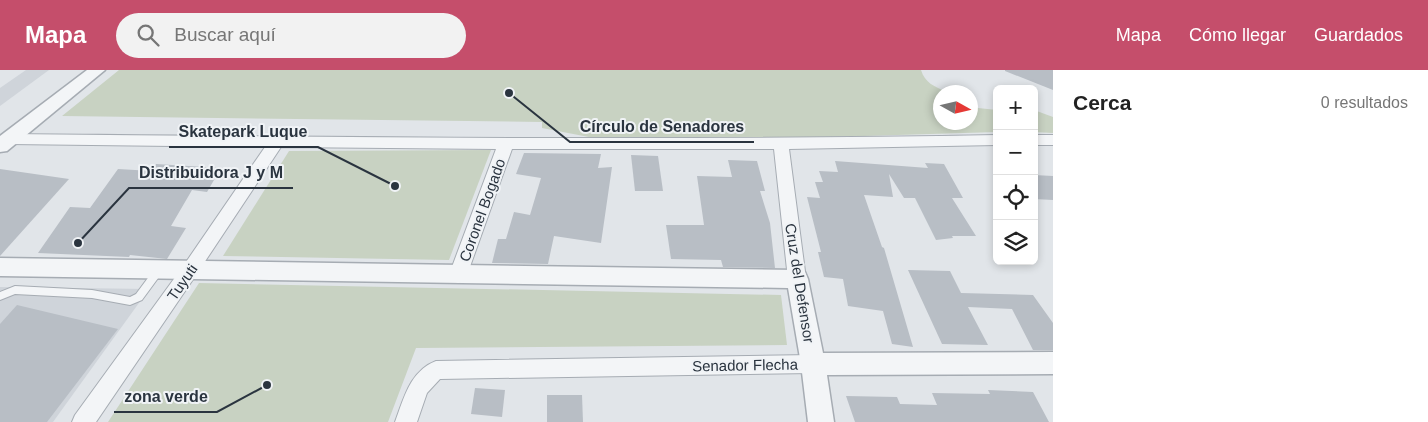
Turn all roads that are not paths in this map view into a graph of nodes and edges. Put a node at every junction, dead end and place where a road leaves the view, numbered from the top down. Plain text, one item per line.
1 (97, 70) edge
2 (277, 140) junction
3 (993, 140) edge
4 (1038, 140) edge
5 (1053, 140) edge
6 (4, 142) edge
7 (506, 144) junction
8 (781, 144) junction
9 (0, 267) edge
10 (160, 270) junction
11 (190, 270) junction
12 (458, 275) junction
13 (797, 279) junction
14 (0, 296) edge
15 (1053, 363) edge
16 (813, 364) junction
17 (83, 422) edge
18 (406, 422) edge
19 (820, 422) edge

1 - 6 street
2 - 6 street
2 - 7 street
2 - 11 street, Tuyuti
3 - 8 street
4 - 5 street
7 - 8 street
7 - 12 street, Coronel Bogado
8 - 13 street, Cruz del Defensor
9 - 10 street
10 - 11 street
10 - 14 lane
11 - 12 street
11 - 17 street, Tuyuti
12 - 13 street
13 - 16 street, Cruz del Defensor
15 - 16 street, Senador Flecha
16 - 18 street, Senador Flecha
16 - 19 street, Cruz del Defensor

